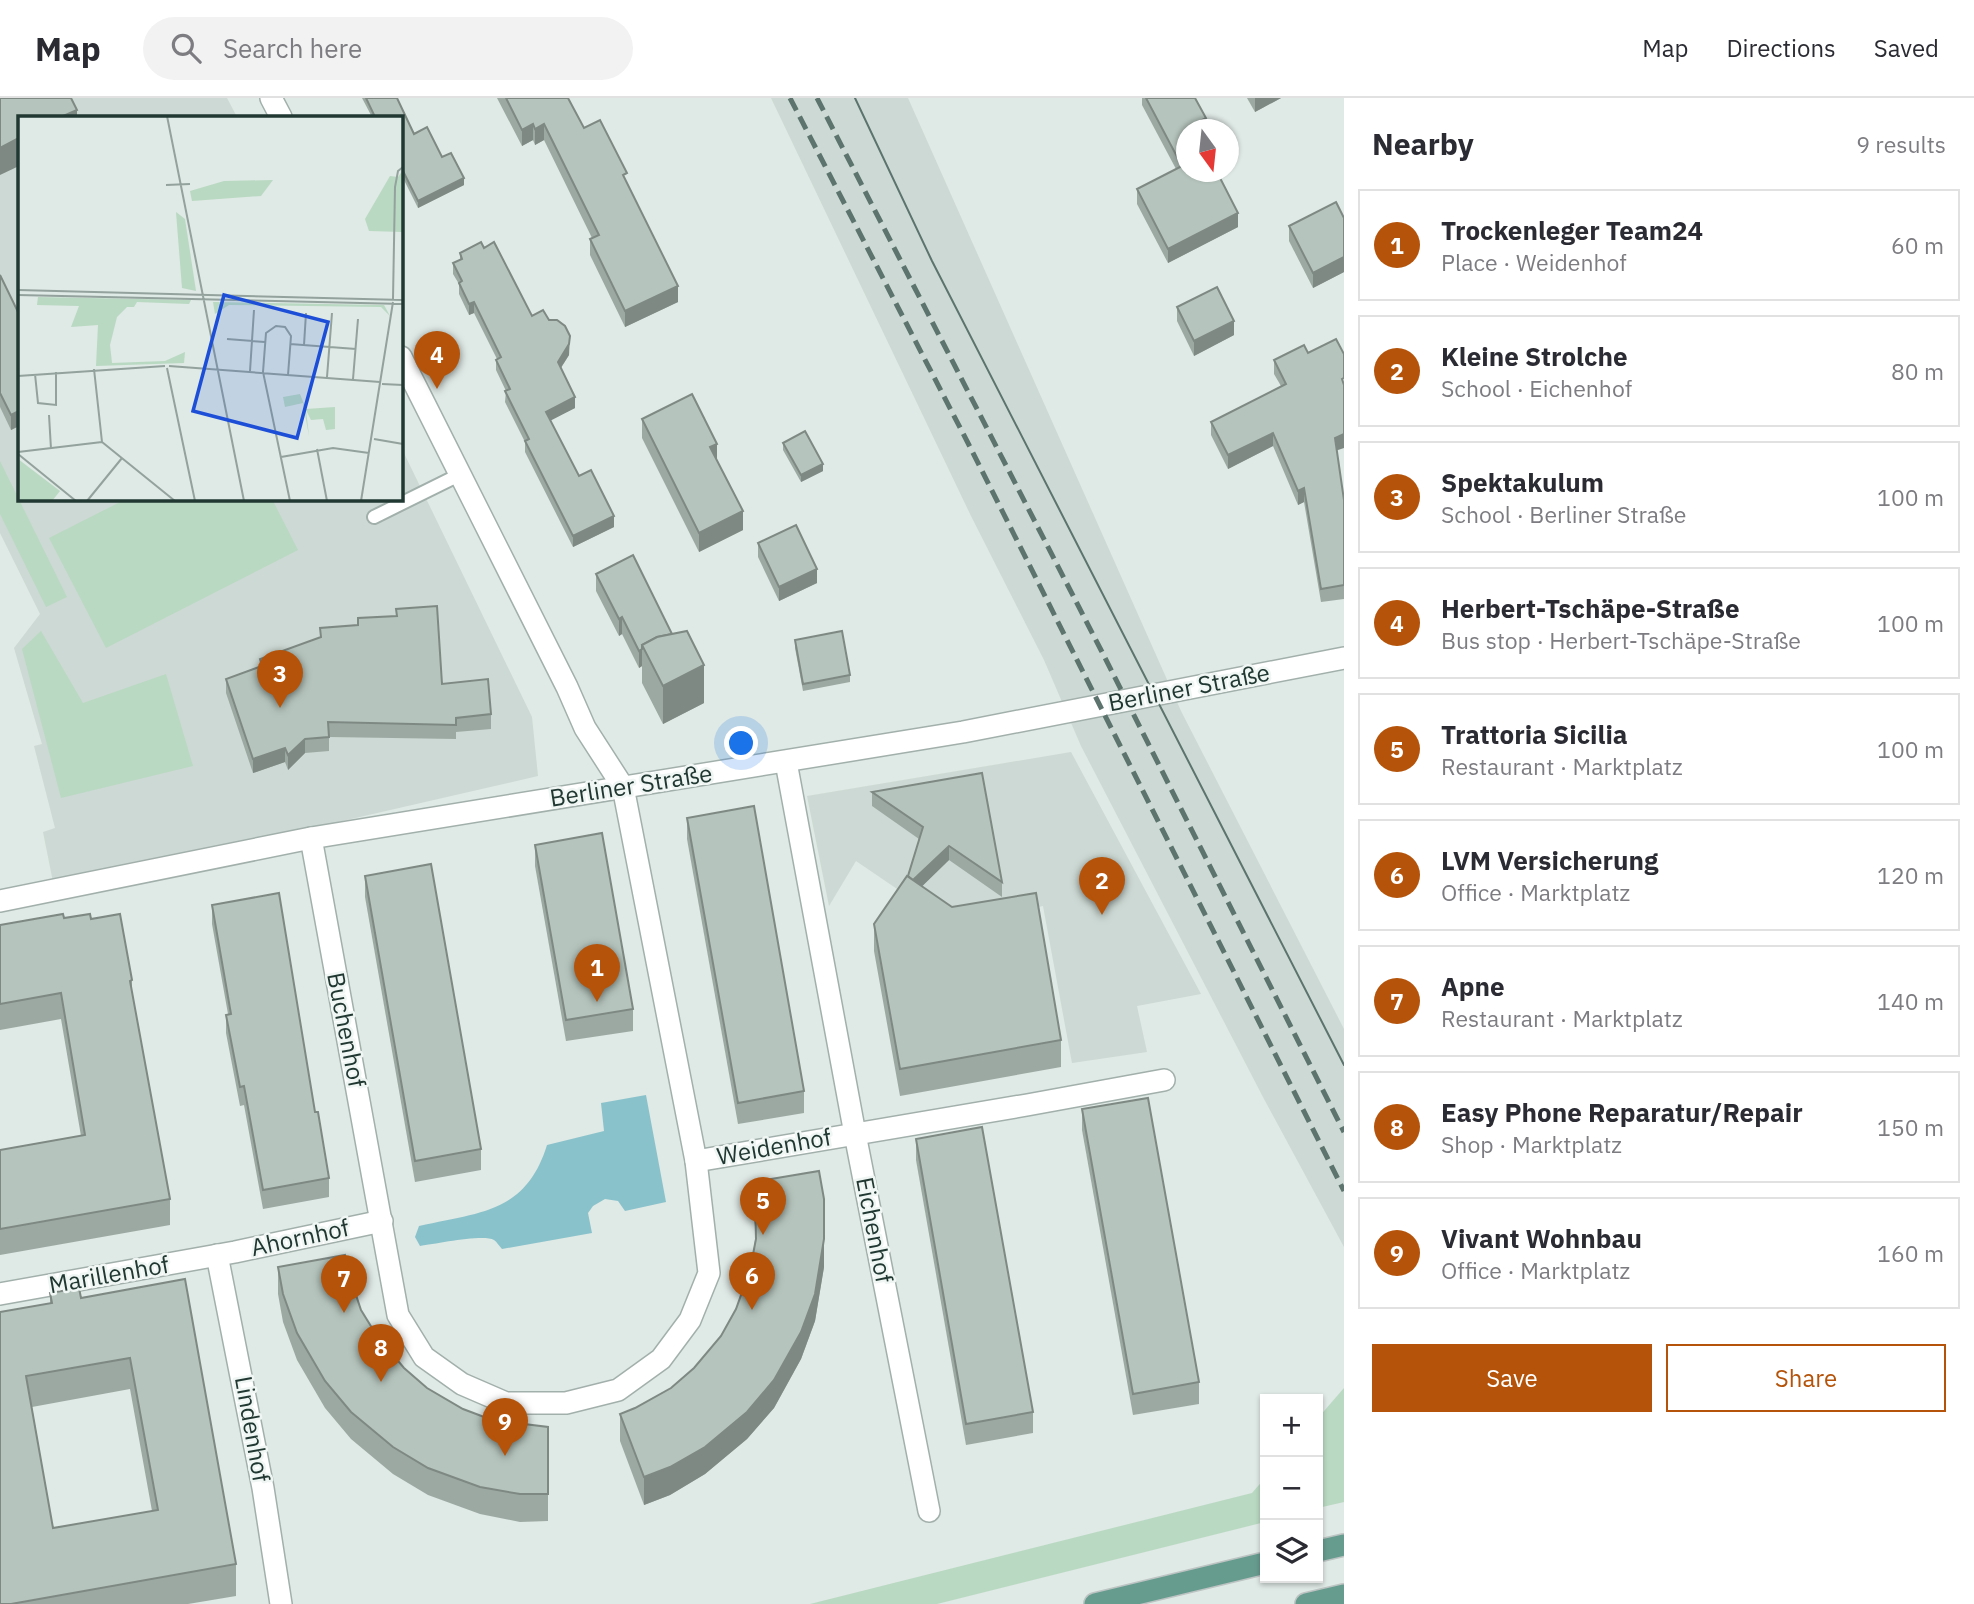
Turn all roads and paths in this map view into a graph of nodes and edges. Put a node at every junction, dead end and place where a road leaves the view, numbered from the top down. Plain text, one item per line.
1 (271, 98) edge
2 (280, 116) edge
3 (402, 359) edge
4 (461, 474) junction
5 (374, 517) dead end
6 (1344, 658) edge
7 (786, 762) junction
8 (623, 787) junction
9 (311, 838) junction
10 (0, 901) edge
11 (1164, 1080) dead end
12 (855, 1133) junction
13 (696, 1160) junction
14 (382, 1221) junction
15 (217, 1255) junction
16 (0, 1294) edge
17 (929, 1511) dead end
18 (1344, 1545) edge
19 (1323, 1550) edge
20 (1260, 1564) edge
21 (1344, 1595) edge
22 (281, 1604) edge
23 (1095, 1604) edge
24 (1306, 1604) edge

1 - 2 street
3 - 4 street
4 - 5 lane
4 - 8 street
6 - 7 street, Berliner Straße
7 - 8 street, Berliner Straße
7 - 12 street, Weidenhof
8 - 9 street, Berliner Straße
8 - 13 street, Weidenhof
9 - 10 street, Berliner Straße
9 - 14 street, Buchenhof
11 - 12 street
12 - 13 street, Weidenhof
12 - 17 street, Eichenhof
13 - 14 street, Buchenhof
14 - 15 street, Ahornhof
15 - 16 street, Marillenhof
15 - 22 street, Lindenhof
18 - 19 main road
20 - 23 main road
21 - 24 main road

